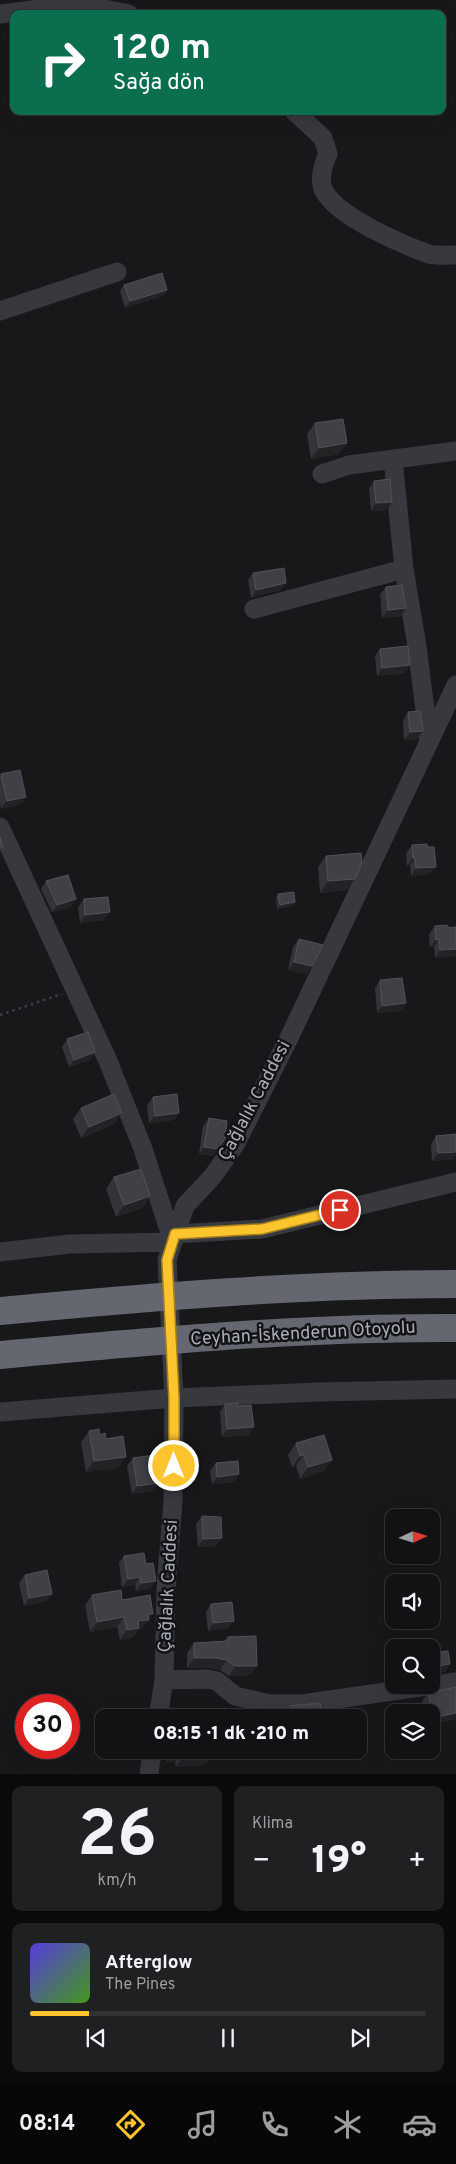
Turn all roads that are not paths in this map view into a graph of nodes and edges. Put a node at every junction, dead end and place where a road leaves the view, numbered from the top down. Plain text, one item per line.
1 (32, 10) edge
2 (109, 10) edge
3 (298, 115) edge
4 (456, 255) edge
5 (117, 272) dead end
6 (0, 311) edge
7 (456, 451) edge
8 (393, 459) junction
9 (322, 474) dead end
10 (404, 569) junction
11 (254, 609) dead end
12 (456, 685) edge
13 (429, 742) junction
14 (0, 827) edge
15 (456, 1182) edge
16 (174, 1238) junction
17 (0, 1252) edge
18 (456, 1284) edge
19 (0, 1311) edge
20 (456, 1328) edge
21 (0, 1355) edge
22 (456, 1389) edge
23 (174, 1398) junction
24 (0, 1412) edge
25 (164, 1680) junction
26 (456, 1682) edge
27 (159, 1709) edge
28 (151, 1759) edge
29 (149, 1774) edge

1 - 2 street
3 - 4 street
5 - 6 street
7 - 8 street
8 - 9 street
8 - 10 street
10 - 11 street
10 - 13 street
12 - 13 street, Çağlalık Caddesi
13 - 16 street, Çağlalık Caddesi
14 - 16 street
15 - 16 street
16 - 17 street
16 - 23 street, Çağlalık Caddesi
18 - 19 highway
20 - 21 highway, Ceyhan-İskenderun Otoyolu
22 - 23 street
23 - 24 street
23 - 25 street, Çağlalık Caddesi
25 - 26 street
25 - 27 street, Çağlalık Caddesi
28 - 29 street

